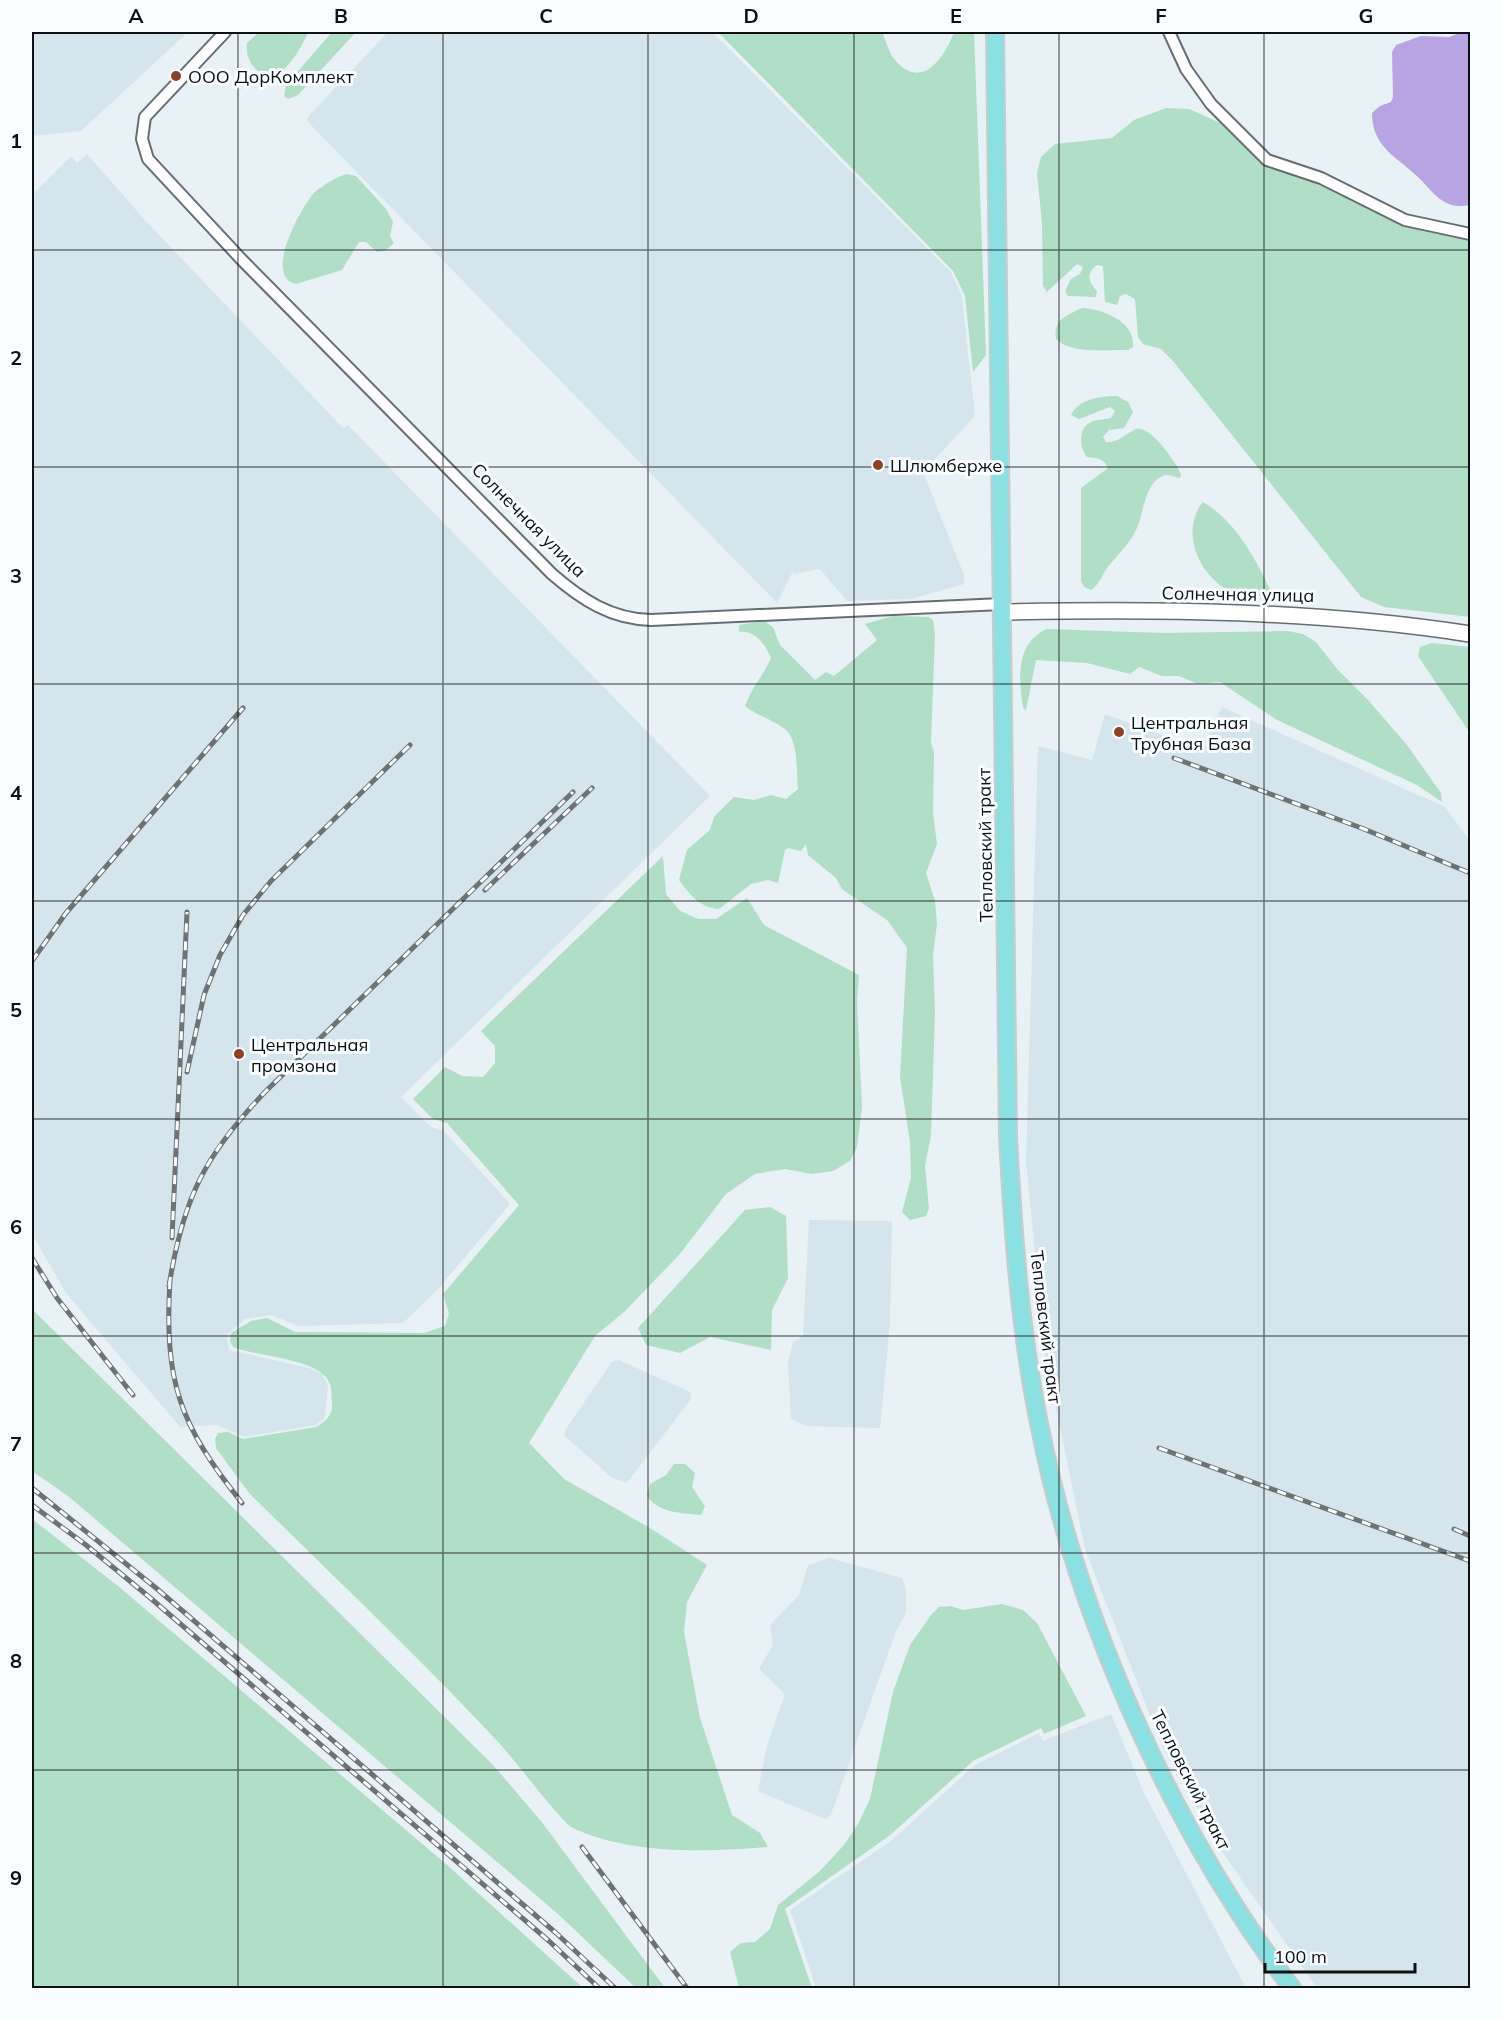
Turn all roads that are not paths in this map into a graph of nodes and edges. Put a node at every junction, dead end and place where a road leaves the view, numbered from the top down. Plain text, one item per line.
1 (225, 32) edge
2 (995, 32) edge
3 (1168, 32) edge
4 (1470, 234) edge
5 (1003, 608) junction
6 (1470, 634) edge
7 (1292, 1989) edge

1 - 5 street, Солнечная улица
2 - 5 main road, Тепловский тракт
3 - 4 street
5 - 6 street, Солнечная улица
5 - 7 main road, Тепловский тракт

